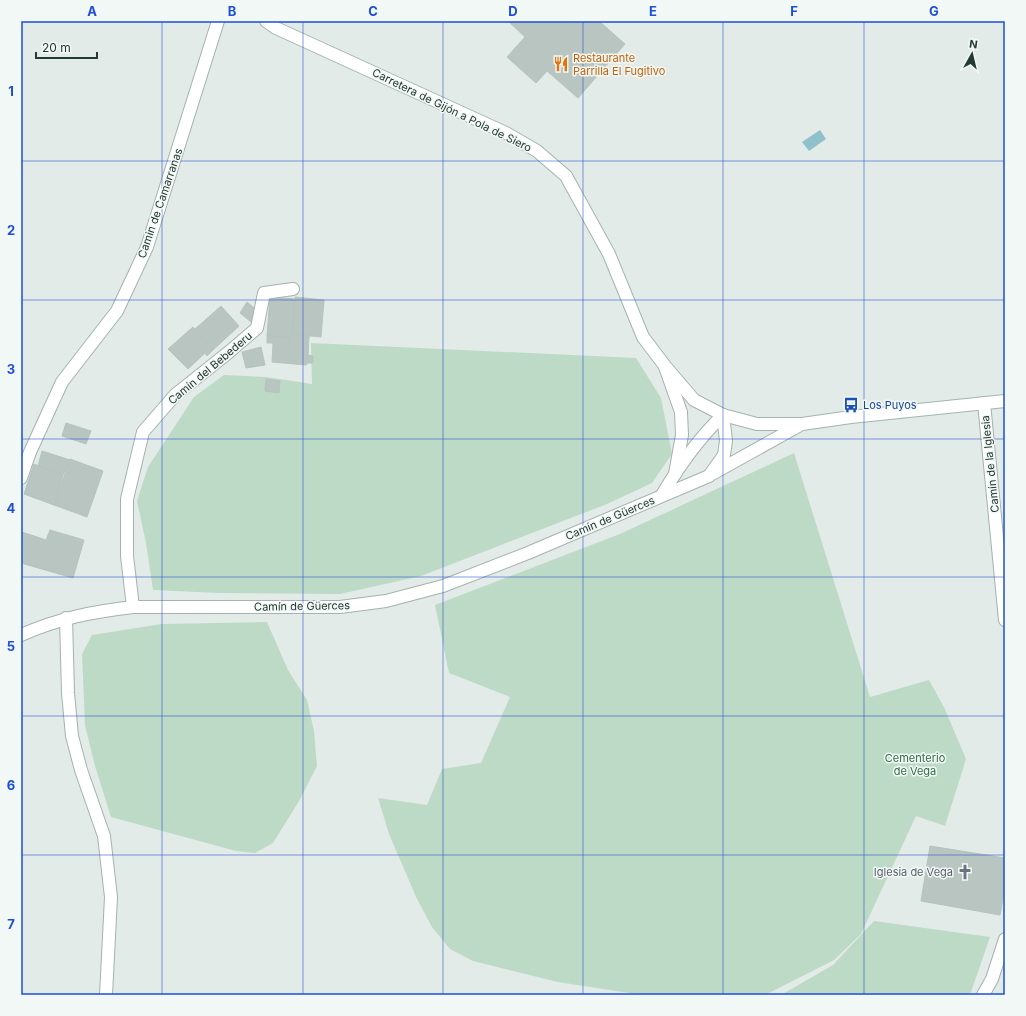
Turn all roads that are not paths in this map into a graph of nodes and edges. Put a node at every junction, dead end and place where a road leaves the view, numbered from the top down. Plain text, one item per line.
1 (218, 21) edge
2 (266, 21) edge
3 (293, 289) dead end
4 (664, 366) junction
5 (1005, 401) edge
6 (984, 403) junction
7 (723, 415) junction
8 (802, 424) junction
9 (675, 474) junction
10 (709, 476) junction
11 (21, 478) edge
12 (662, 495) junction
13 (133, 607) junction
14 (66, 618) junction
15 (1005, 620) edge
16 (21, 635) edge
17 (1005, 939) edge
18 (106, 995) edge
19 (983, 995) edge

1 - 11 street, Camin de Camarranas
2 - 4 street, Carretera de Gijón a Pola de Siero
3 - 13 street, Camín del Bebederu
4 - 7 street, Carretera de Gijón a Pola de Siero
4 - 9 street, Camín de Güerces
5 - 6 street, Carretera de Gijón a Pola de Siero
6 - 8 street, Carretera de Gijón a Pola de Siero
6 - 15 street, Camín de la Iglesia
7 - 8 street, Carretera de Gijón a Pola de Siero
7 - 9 street, Camín de Güerces
7 - 10 street
8 - 10 street, Camín de Güerces
9 - 12 street, Camín de Güerces
10 - 12 street, Camín de Güerces
12 - 13 street, Camín de Güerces
13 - 14 street, Camín de Güerces
14 - 16 street, Camín de Güerces
14 - 18 street
17 - 19 street

